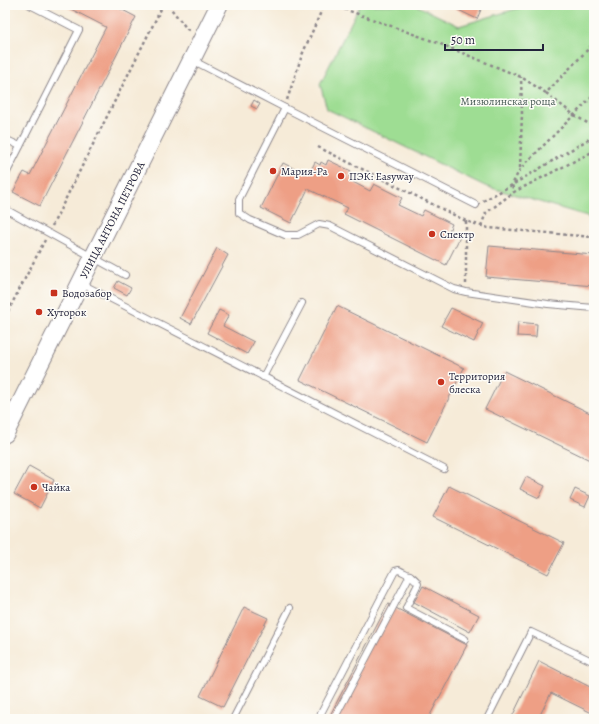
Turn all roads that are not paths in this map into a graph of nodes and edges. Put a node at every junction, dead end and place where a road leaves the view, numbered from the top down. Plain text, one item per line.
1 (30, 5) edge
2 (219, 5) edge
3 (192, 60) junction
4 (285, 108) junction
5 (5, 139) edge
6 (20, 146) junction
7 (5, 176) edge
8 (476, 205) road end
9 (5, 209) edge
10 (93, 258) junction
11 (125, 275) dead end
12 (80, 284) junction
13 (302, 303) dead end
14 (594, 308) edge
15 (263, 377) junction
16 (5, 433) edge
17 (444, 469) dead end
18 (410, 575) junction
19 (290, 608) dead end
20 (465, 640) dead end
21 (594, 662) edge
22 (233, 719) edge
23 (318, 719) edge
24 (334, 719) edge
25 (487, 719) edge

1 - 6 lane
2 - 3 street, УЛИЦА АНТОНА ПЕТРОВА
3 - 4 lane
3 - 10 street, УЛИЦА АНТОНА ПЕТРОВА
4 - 8 lane
4 - 14 lane
5 - 6 lane
6 - 7 lane
9 - 10 lane
10 - 11 lane
10 - 12 street, УЛИЦА АНТОНА ПЕТРОВА
12 - 15 lane
12 - 16 street, УЛИЦА АНТОНА ПЕТРОВА
13 - 15 lane
15 - 17 lane
18 - 20 lane
18 - 23 lane
18 - 24 lane
19 - 22 lane
21 - 25 lane

